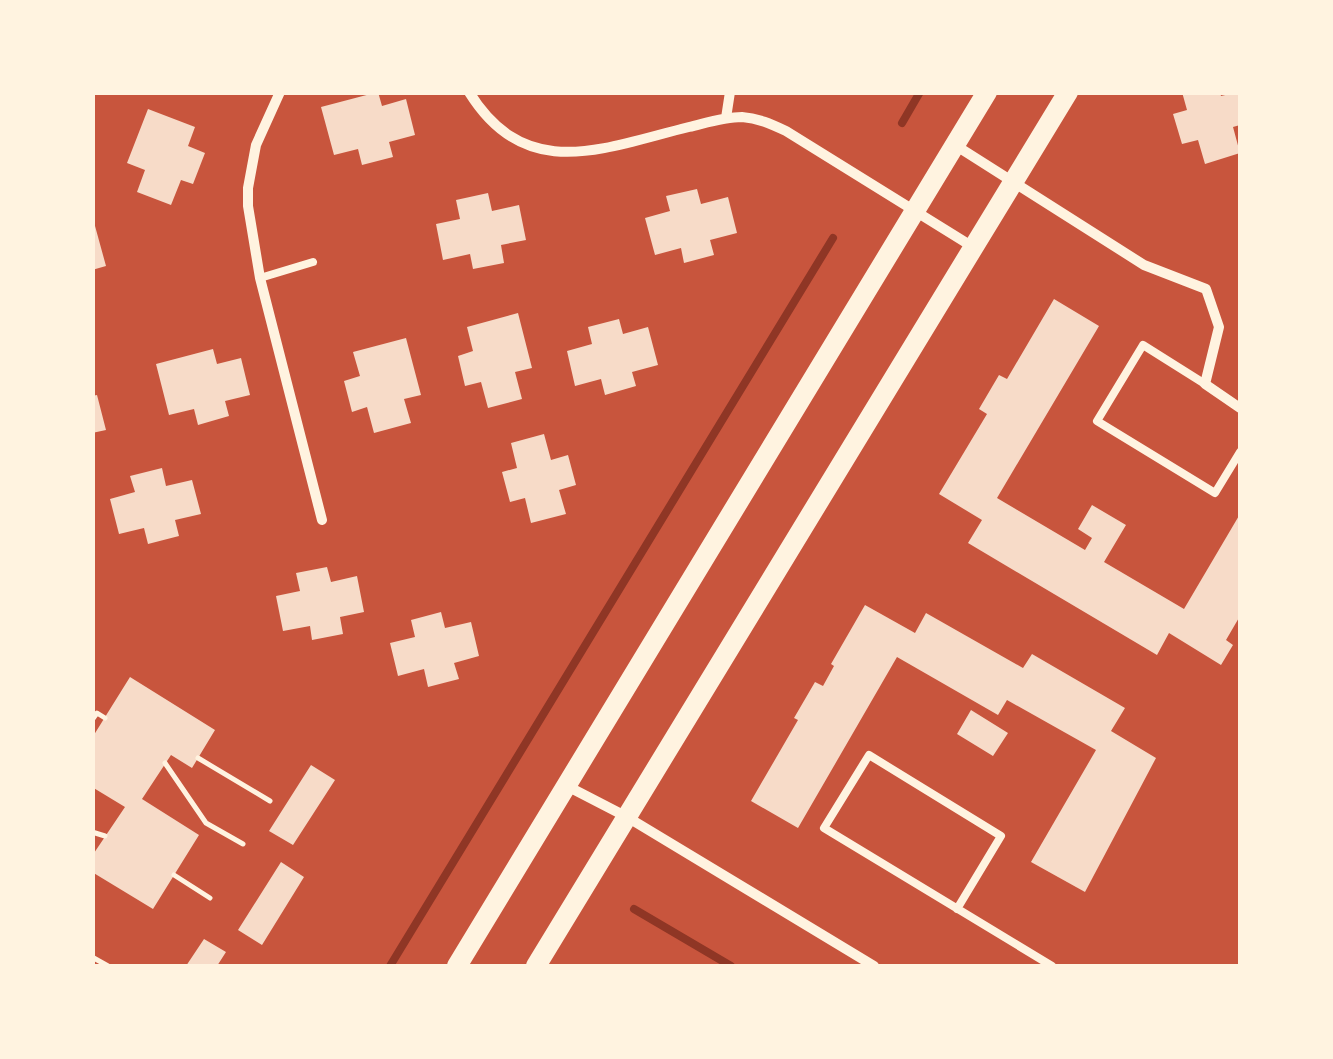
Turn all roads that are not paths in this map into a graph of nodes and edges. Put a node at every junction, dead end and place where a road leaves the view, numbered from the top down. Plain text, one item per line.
1 (280, 92) edge
2 (469, 92) edge
3 (730, 92) edge
4 (987, 92) edge
5 (1068, 92) edge
6 (726, 118) junction
7 (955, 145) junction
8 (1012, 184) junction
9 (916, 210) junction
10 (974, 247) junction
11 (314, 262) dead end
12 (260, 278) junction
13 (1205, 384) junction
14 (1240, 408) edge
15 (1240, 452) edge
16 (322, 520) dead end
17 (566, 785) junction
18 (626, 816) junction
19 (957, 908) junction
20 (457, 966) edge
21 (536, 966) edge
22 (874, 966) edge
23 (1052, 966) edge

1 - 12 street
2 - 6 street
3 - 6 street
4 - 7 main road
5 - 8 main road
6 - 9 street
7 - 8 street
7 - 9 main road
8 - 10 main road
8 - 13 street
9 - 10 street
9 - 17 main road
10 - 18 main road
11 - 12 lane
12 - 16 street
13 - 14 street
13 - 15 lane
17 - 18 street
17 - 20 main road
18 - 21 main road
18 - 22 street
19 - 19 lane
19 - 23 lane

